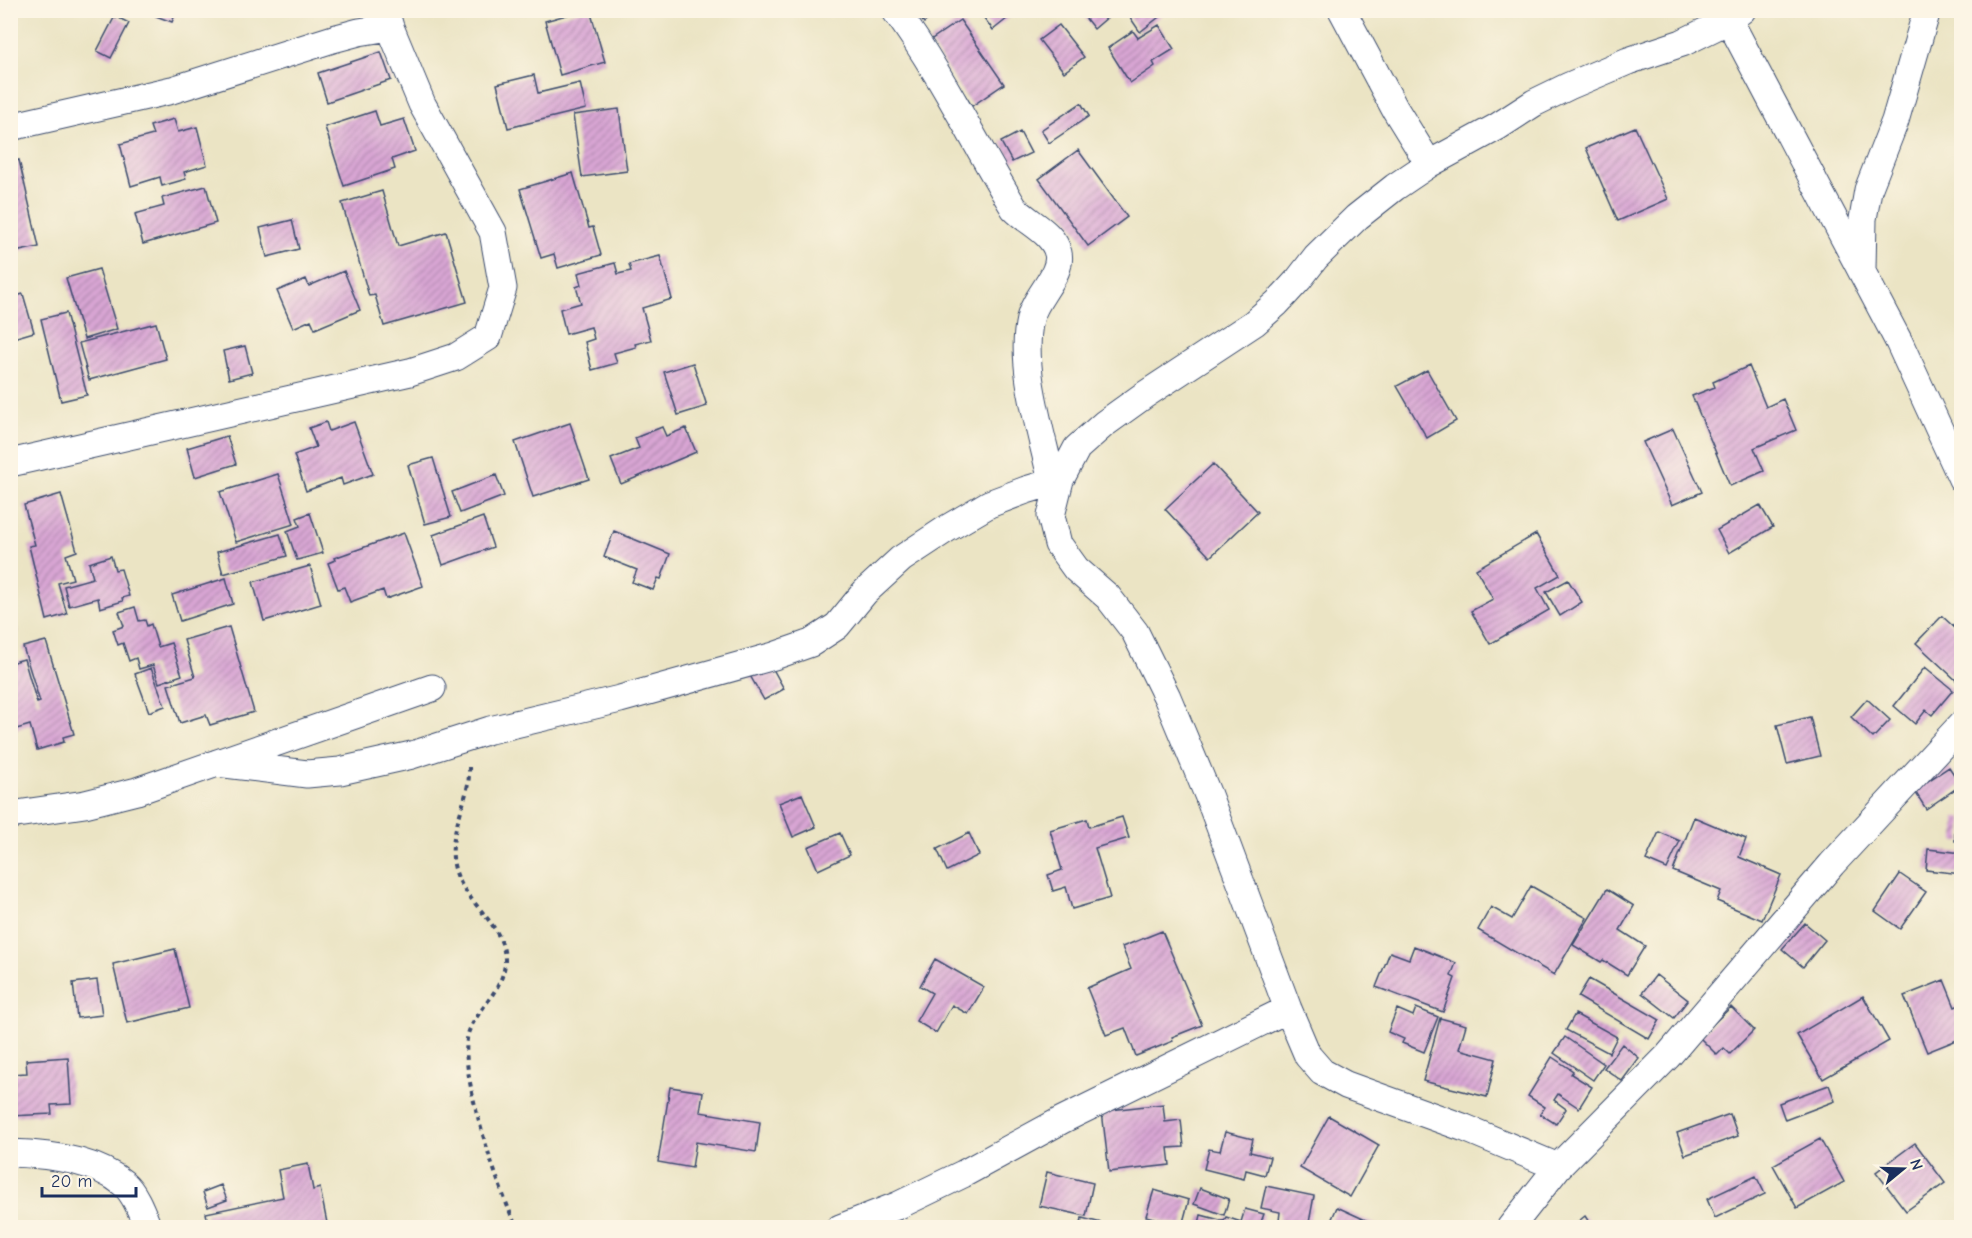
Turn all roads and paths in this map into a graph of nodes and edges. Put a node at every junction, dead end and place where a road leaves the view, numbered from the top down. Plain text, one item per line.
1 (895, 10) edge
2 (1342, 10) edge
3 (1927, 10) edge
4 (1736, 15) edge
5 (387, 19) edge
6 (10, 127) edge
7 (1429, 164) junction
8 (1862, 271) junction
9 (10, 464) edge
10 (1962, 479) edge
11 (1056, 481) junction
12 (432, 688) dead end
13 (1962, 723) edge
14 (452, 742) junction
15 (217, 763) junction
16 (10, 815) edge
17 (1288, 1009) junction
18 (10, 1153) edge
19 (1558, 1167) junction
20 (148, 1227) edge
21 (517, 1227) edge
22 (840, 1227) edge
23 (1510, 1227) edge

1 - 11 street
2 - 7 street
3 - 8 street
4 - 7 street
4 - 8 street
5 - 6 street
5 - 9 street
7 - 11 street
8 - 10 street
11 - 14 street
11 - 17 street
12 - 15 street
13 - 19 street
14 - 15 street
14 - 21 path
15 - 16 street
17 - 19 street
17 - 22 street
18 - 20 street
19 - 23 street

